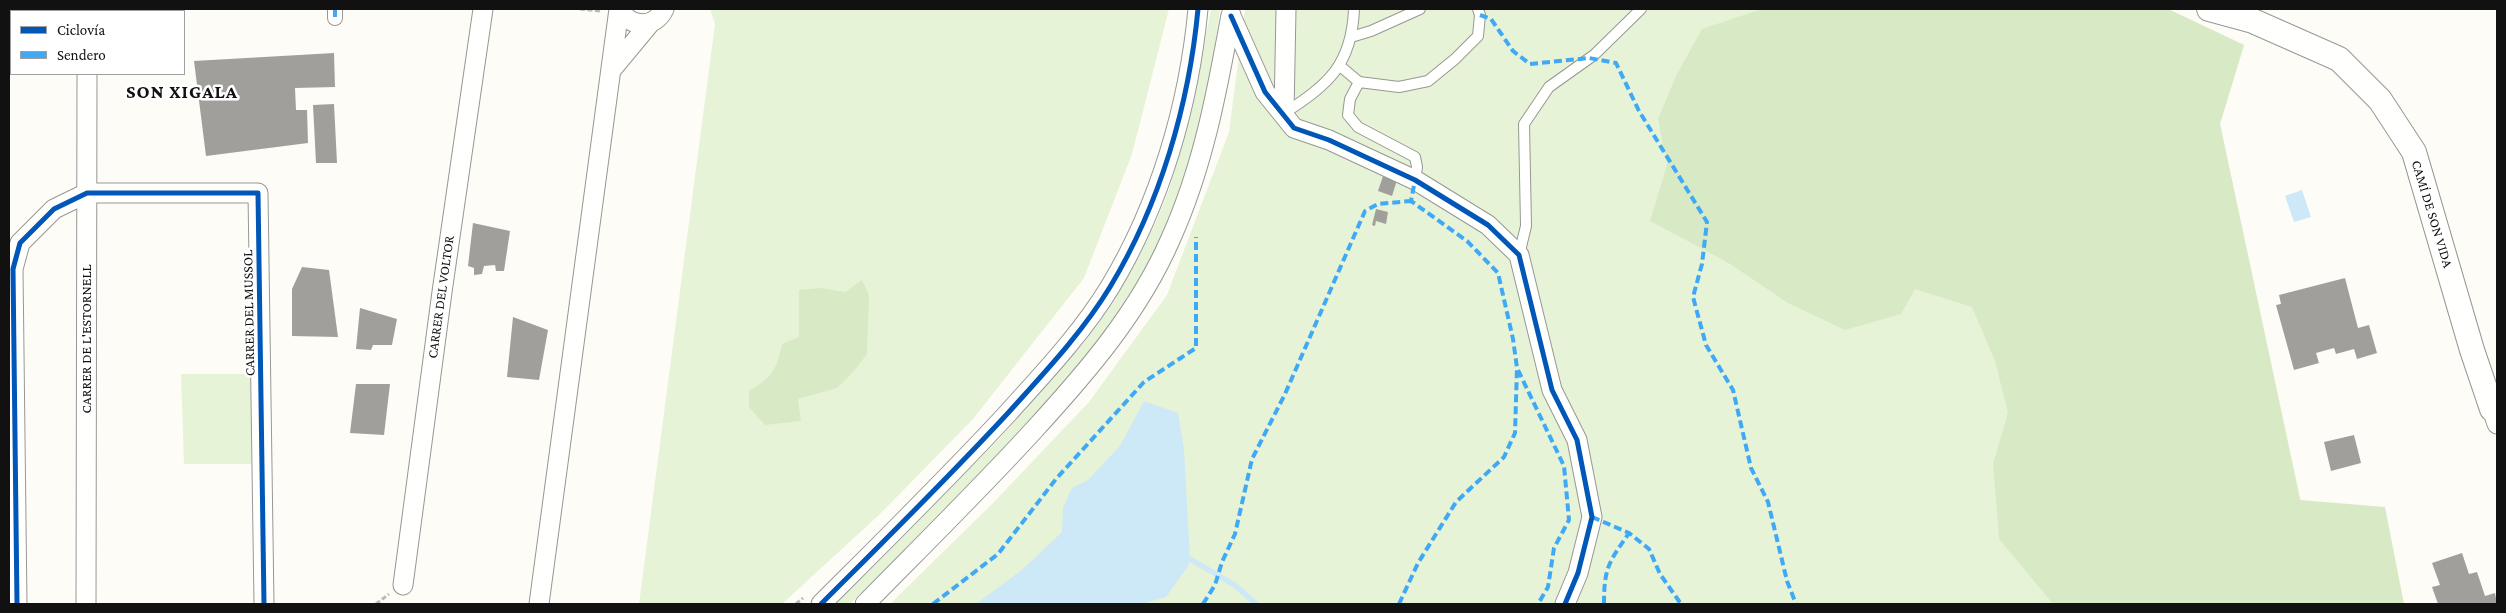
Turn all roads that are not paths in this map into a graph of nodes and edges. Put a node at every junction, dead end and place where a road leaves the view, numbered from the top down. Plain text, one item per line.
1 (483, 9) edge
2 (619, 9) edge
3 (1198, 9) edge
4 (1286, 9) edge
5 (1354, 9) edge
6 (1420, 9) edge
7 (1478, 9) edge
8 (1640, 9) edge
9 (2209, 9) edge
10 (1231, 12) edge
11 (661, 13) edge
12 (1351, 37) junction
13 (1340, 66) junction
14 (612, 69) junction
15 (87, 75) edge
16 (1359, 82) junction
17 (1284, 113) junction
18 (1415, 180) junction
19 (87, 193) junction
20 (1519, 255) junction
21 (2496, 416) edge
22 (403, 585) dead end
23 (815, 598) edge
24 (17, 604) edge
25 (86, 604) edge
26 (264, 604) edge
27 (539, 604) edge
28 (865, 604) edge
29 (1565, 604) edge

1 - 22 street, CARRER DEL VOLTOR
2 - 11 street
2 - 14 street
3 - 23 street
4 - 17 street
5 - 12 lane
6 - 12 lane
7 - 16 lane
8 - 20 lane
9 - 21 street, CAMÍ DE SON VIDA
10 - 17 street
10 - 28 street
11 - 14 street
12 - 13 lane
13 - 16 lane
13 - 17 lane
14 - 27 street
15 - 19 street, CARRER DE L'ESTORNELL
16 - 18 lane
17 - 18 street
18 - 20 street
19 - 24 street
19 - 25 street, CARRER DE L'ESTORNELL
19 - 26 street, CARRER DEL MUSSOL
20 - 29 street

